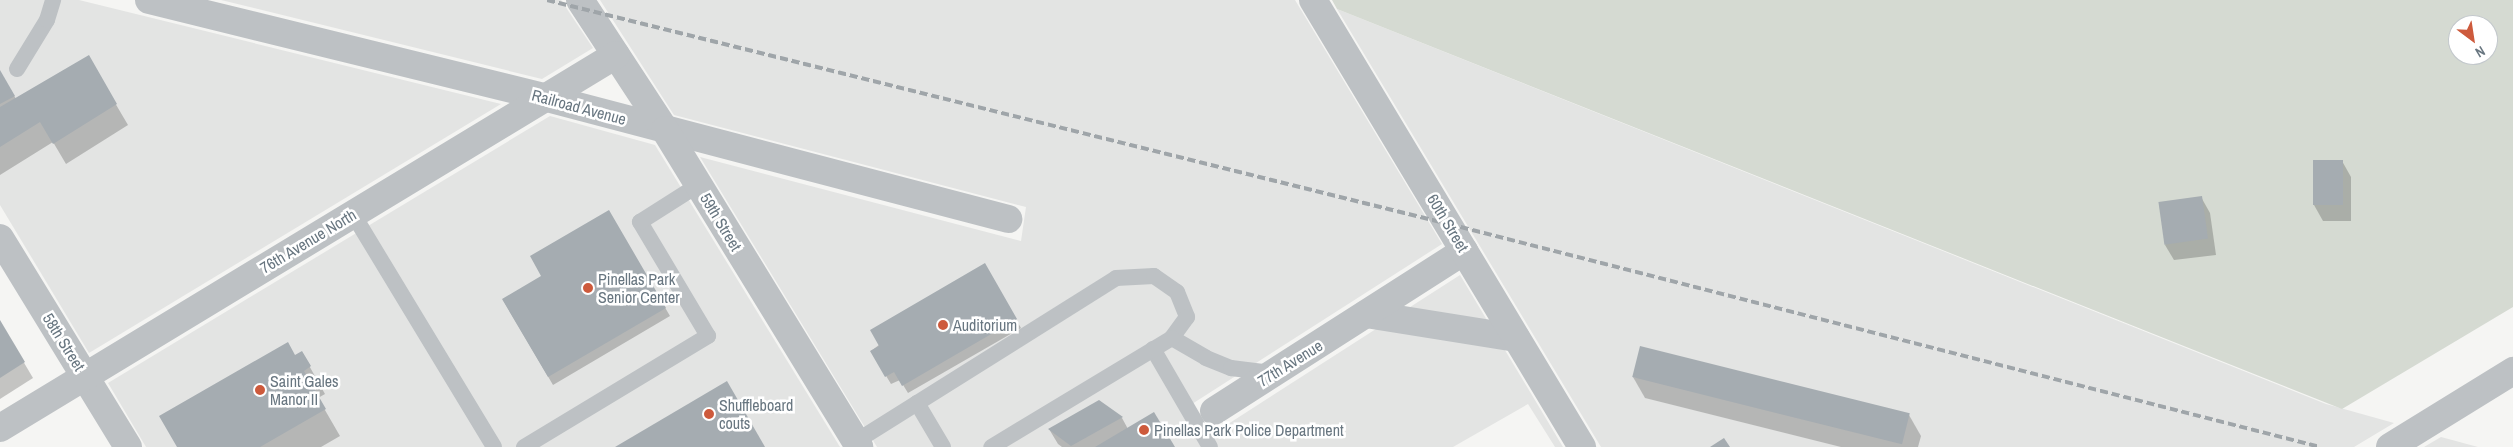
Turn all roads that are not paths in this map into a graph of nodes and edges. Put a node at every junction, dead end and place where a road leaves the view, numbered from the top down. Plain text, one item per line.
1 (53, 0) edge
2 (149, 0) edge
3 (580, 0) edge
4 (1313, 0) edge
5 (616, 55) junction
6 (17, 69) dead end
7 (546, 98) junction
8 (665, 130) junction
9 (698, 185) junction
10 (353, 214) junction
11 (1008, 219) dead end
12 (0, 238) edge
13 (1464, 251) junction
14 (10, 275) edge
15 (1366, 314) junction
16 (1172, 338) junction
17 (1516, 338) junction
18 (1153, 349) junction
19 (2513, 371) edge
20 (1273, 373) junction
21 (85, 376) junction
22 (916, 403) junction
23 (1214, 411) dead end
24 (0, 428) edge
25 (857, 444) edge
26 (128, 447) edge
27 (494, 447) edge
28 (524, 447) edge
29 (943, 447) edge
30 (991, 447) edge
31 (1210, 447) edge
32 (1582, 447) edge
33 (2390, 447) edge

1 - 6 lane
2 - 7 street, Railroad Avenue
3 - 5 street, 59th Street
4 - 13 street, 60th Street
5 - 7 street, 76th Avenue North
5 - 8 street, 59th Street
7 - 8 street, Railroad Avenue
7 - 10 street, 76th Avenue North
8 - 9 street, 59th Street
8 - 11 street, Railroad Avenue
9 - 25 street, 59th Street
9 - 28 lane
10 - 21 street, 76th Avenue North
10 - 27 lane
12 - 14 street, 58th Street
13 - 15 street, 77th Avenue
13 - 17 street, 60th Street
14 - 21 street, 58th Street
15 - 17 street
15 - 20 street, 77th Avenue
16 - 18 lane
16 - 20 lane
16 - 22 lane
17 - 32 street, 60th Street
18 - 30 lane
18 - 31 lane
19 - 33 street
20 - 23 street, 77th Avenue
21 - 24 street, 76th Avenue North
21 - 26 street, 58th Street
22 - 25 lane
22 - 29 lane

